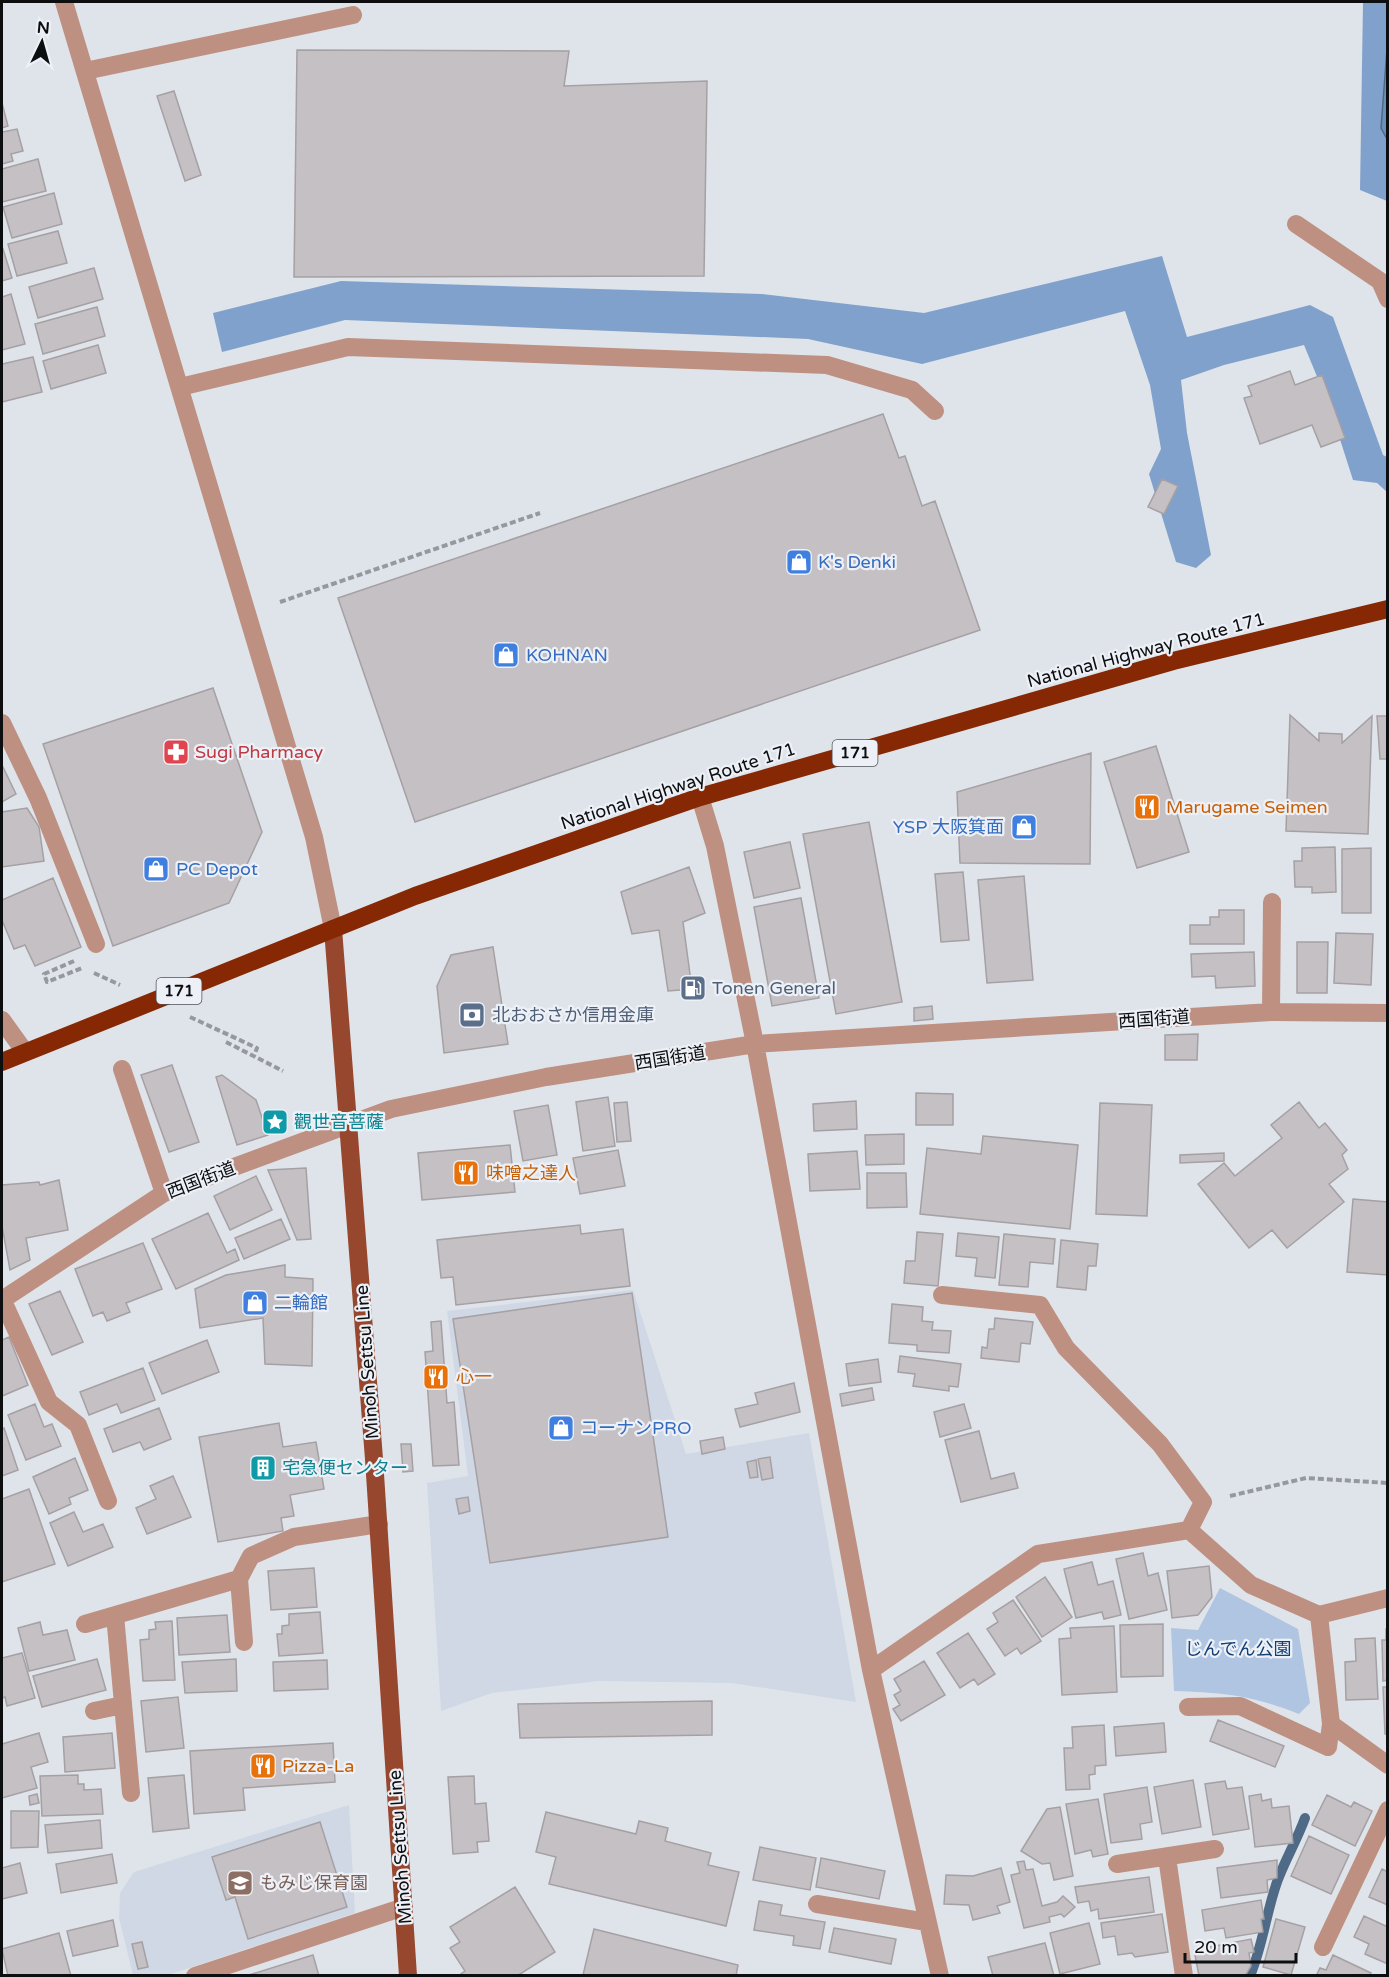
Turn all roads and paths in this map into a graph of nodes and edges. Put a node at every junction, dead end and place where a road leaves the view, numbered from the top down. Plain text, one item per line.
1 (64, 2) edge
2 (353, 15) dead end
3 (86, 71) junction
4 (1296, 224) dead end
5 (1388, 299) edge
6 (180, 387) junction
7 (935, 411) dead end
8 (540, 513) dead end
9 (280, 602) dead end
10 (1388, 609) edge
11 (2, 723) edge
12 (700, 797) junction
13 (1272, 902) dead end
14 (333, 929) junction
15 (96, 944) dead end
16 (78, 960) dead end
17 (83, 968) dead end
18 (1271, 1012) junction
19 (1388, 1013) edge
20 (2, 1020) edge
21 (226, 1042) dead end
22 (755, 1044) junction
23 (25, 1052) junction
24 (2, 1062) edge
25 (122, 1069) dead end
26 (283, 1071) dead end
27 (349, 1126) junction
28 (164, 1193) junction
29 (942, 1295) dead end
30 (2, 1300) edge
31 (1388, 1483) edge
32 (108, 1501) dead end
33 (1203, 1502) junction
34 (379, 1524) junction
35 (1189, 1530) junction
36 (239, 1579) junction
37 (1388, 1598) edge
38 (115, 1615) junction
39 (1319, 1615) junction
40 (85, 1624) dead end
41 (244, 1642) dead end
42 (871, 1670) junction
43 (123, 1705) junction
44 (1188, 1707) dead end
45 (94, 1711) dead end
46 (1331, 1724) junction
47 (1388, 1765) edge
48 (131, 1793) dead end
49 (1388, 1810) edge
50 (1215, 1849) dead end
51 (1167, 1857) junction
52 (1117, 1864) dead end
53 (817, 1904) dead end
54 (404, 1906) junction
55 (927, 1922) junction
56 (1323, 1947) dead end
57 (195, 1976) edge
58 (408, 1976) edge
59 (940, 1976) edge
60 (1185, 1976) edge

1 - 3 street
2 - 3 street
3 - 6 street
4 - 5 street
6 - 7 street
6 - 14 street
8 - 9 path
10 - 12 highway, National Highway Route 171 / 171
11 - 15 street
12 - 14 highway, National Highway Route 171 / 171
12 - 22 street
13 - 18 street
14 - 23 highway, National Highway Route 171 / 171
14 - 27 main road, Minoh Settsu Line
16 - 17 path
18 - 19 street, 西国街道
18 - 22 street, 西国街道
20 - 23 street
21 - 26 path
22 - 27 street, 西国街道
22 - 42 street
23 - 24 highway, National Highway Route 171 / 171
25 - 28 street
27 - 28 street, 西国街道
27 - 34 main road, Minoh Settsu Line
28 - 30 street, 西国街道
29 - 33 street
30 - 32 street
31 - 33 path
33 - 35 street
34 - 36 street
34 - 54 main road, Minoh Settsu Line
35 - 39 street
35 - 42 street
36 - 38 street
36 - 41 street
37 - 39 street
38 - 40 street
38 - 43 street
39 - 46 street
42 - 55 street
43 - 45 street
43 - 48 street
44 - 46 street
46 - 47 street
49 - 56 street
50 - 51 street
51 - 52 street
51 - 60 street
53 - 55 street
54 - 57 street
54 - 58 main road, Minoh Settsu Line
55 - 59 street

